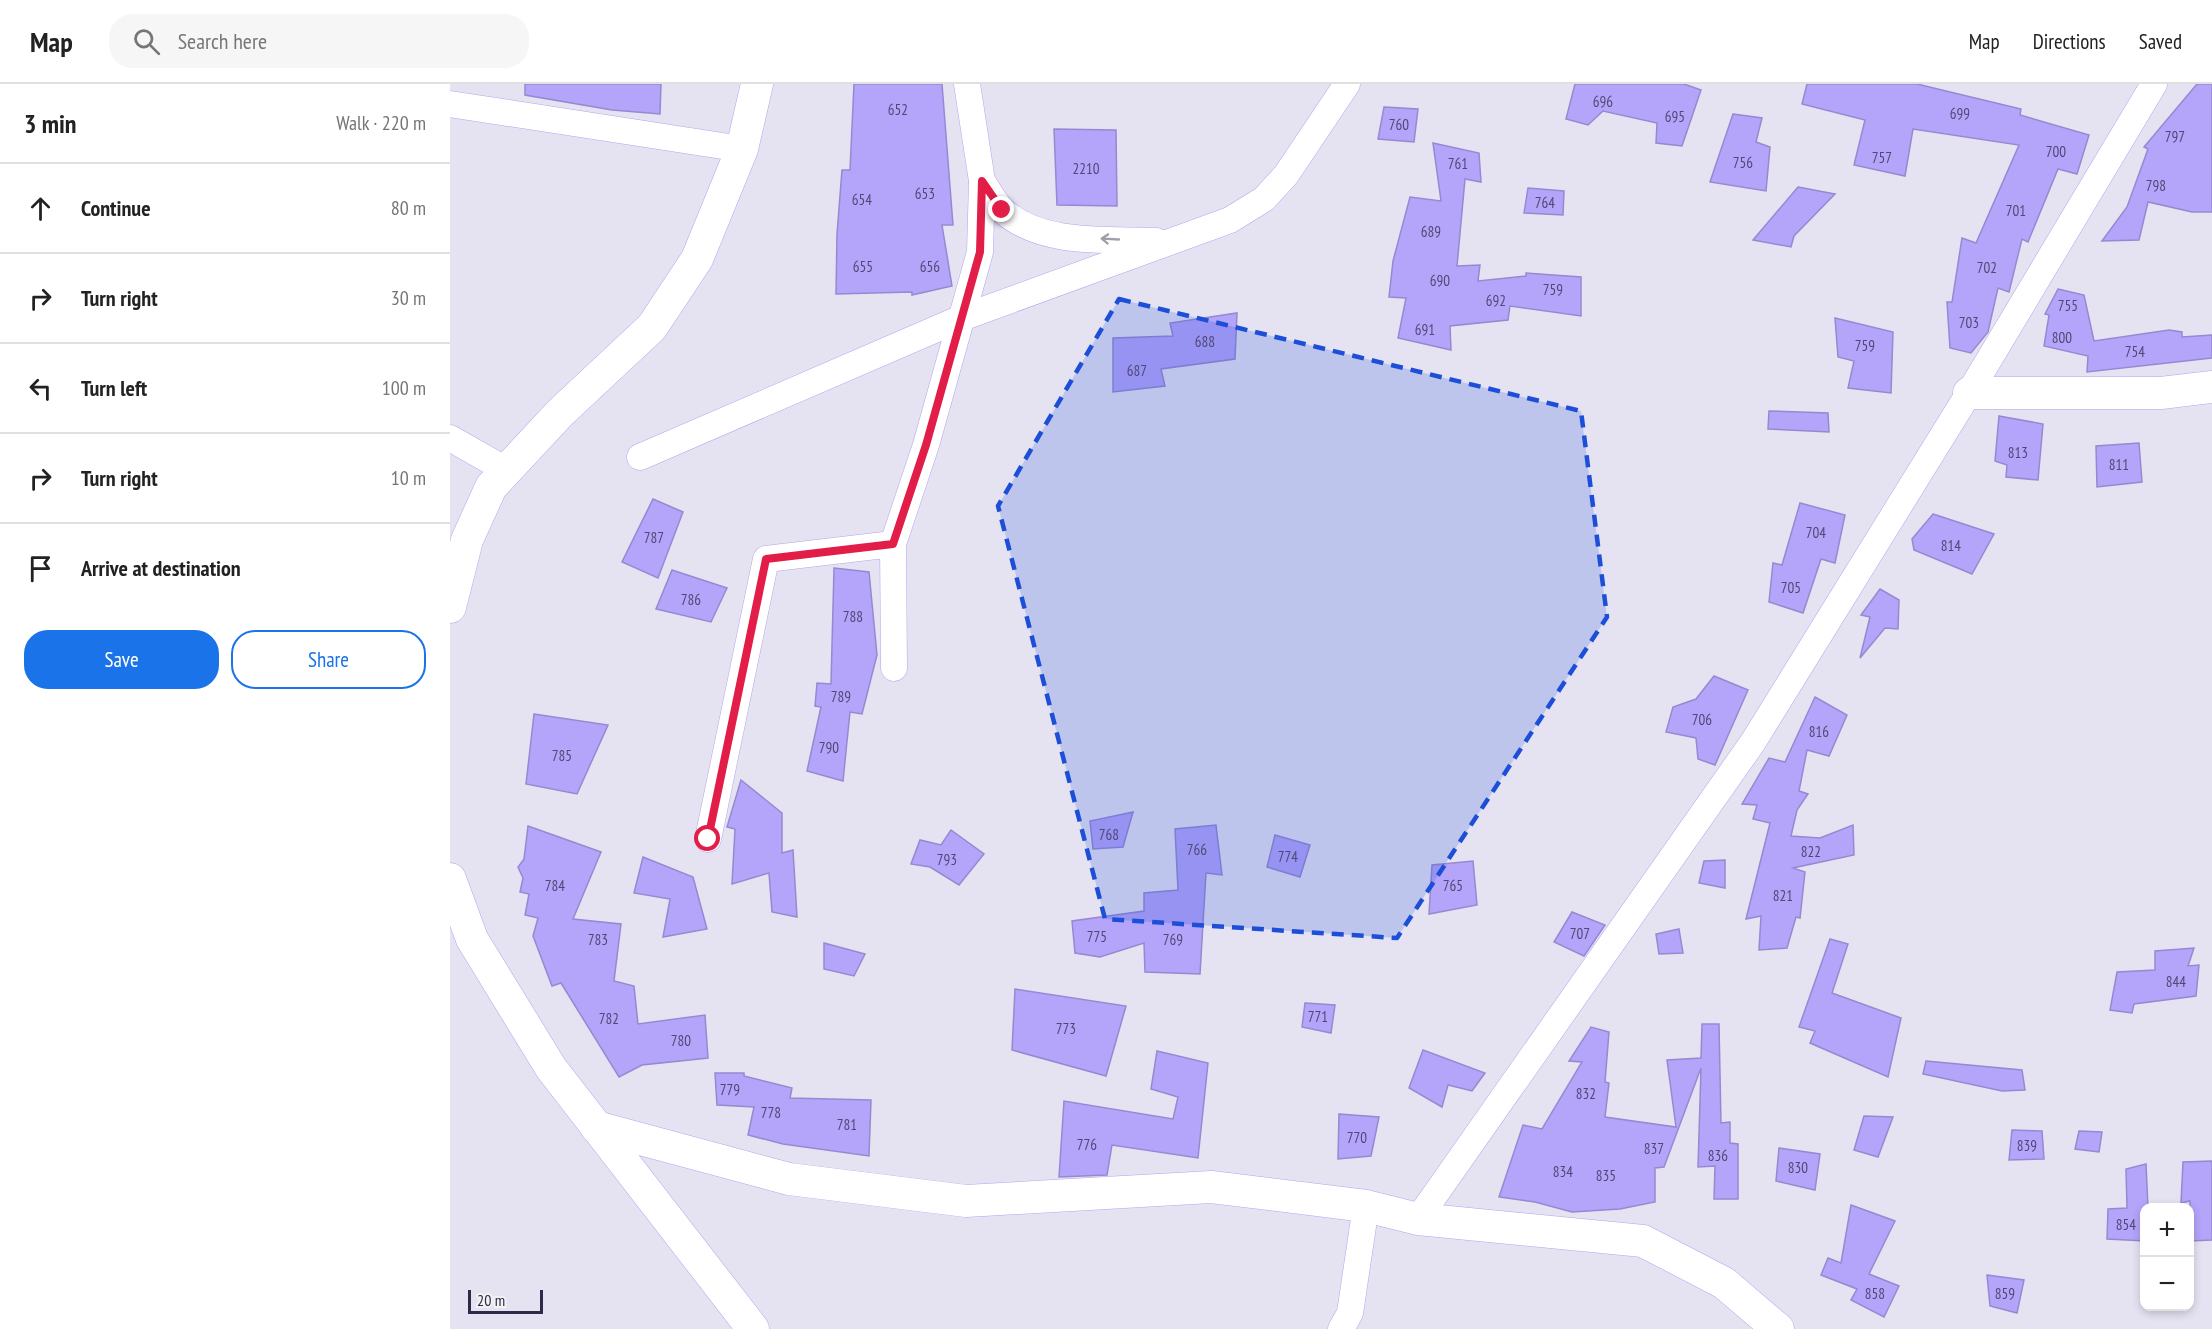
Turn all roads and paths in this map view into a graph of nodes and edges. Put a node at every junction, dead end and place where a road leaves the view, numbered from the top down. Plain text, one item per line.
1 (757, 84) edge
2 (967, 84) edge
3 (1347, 84) edge
4 (2154, 84) edge
5 (450, 104) edge
6 (741, 149) junction
7 (982, 181) junction
8 (1169, 242) junction
9 (964, 317) junction
10 (2212, 387) edge
11 (1968, 393) junction
12 (450, 438) edge
13 (640, 457) dead end
14 (506, 470) junction
15 (893, 544) junction
16 (450, 607) edge
17 (894, 668) dead end
18 (708, 839) dead end
19 (450, 881) edge
20 (596, 1127) junction
21 (1366, 1206) junction
22 (1418, 1219) junction
23 (753, 1329) edge
24 (1341, 1329) edge
25 (1778, 1329) edge

1 - 6 street
2 - 7 street
3 - 8 street
4 - 11 street
5 - 6 street
6 - 14 street
8 -> 7 street
7 - 9 street
8 - 9 street
9 - 13 street
9 - 15 street
10 - 11 street
11 - 22 street
12 - 14 street
14 - 16 street
15 - 17 street
15 - 18 street
19 - 20 street
20 - 21 street
20 - 23 street
21 - 22 street
21 - 24 street
22 - 25 street

